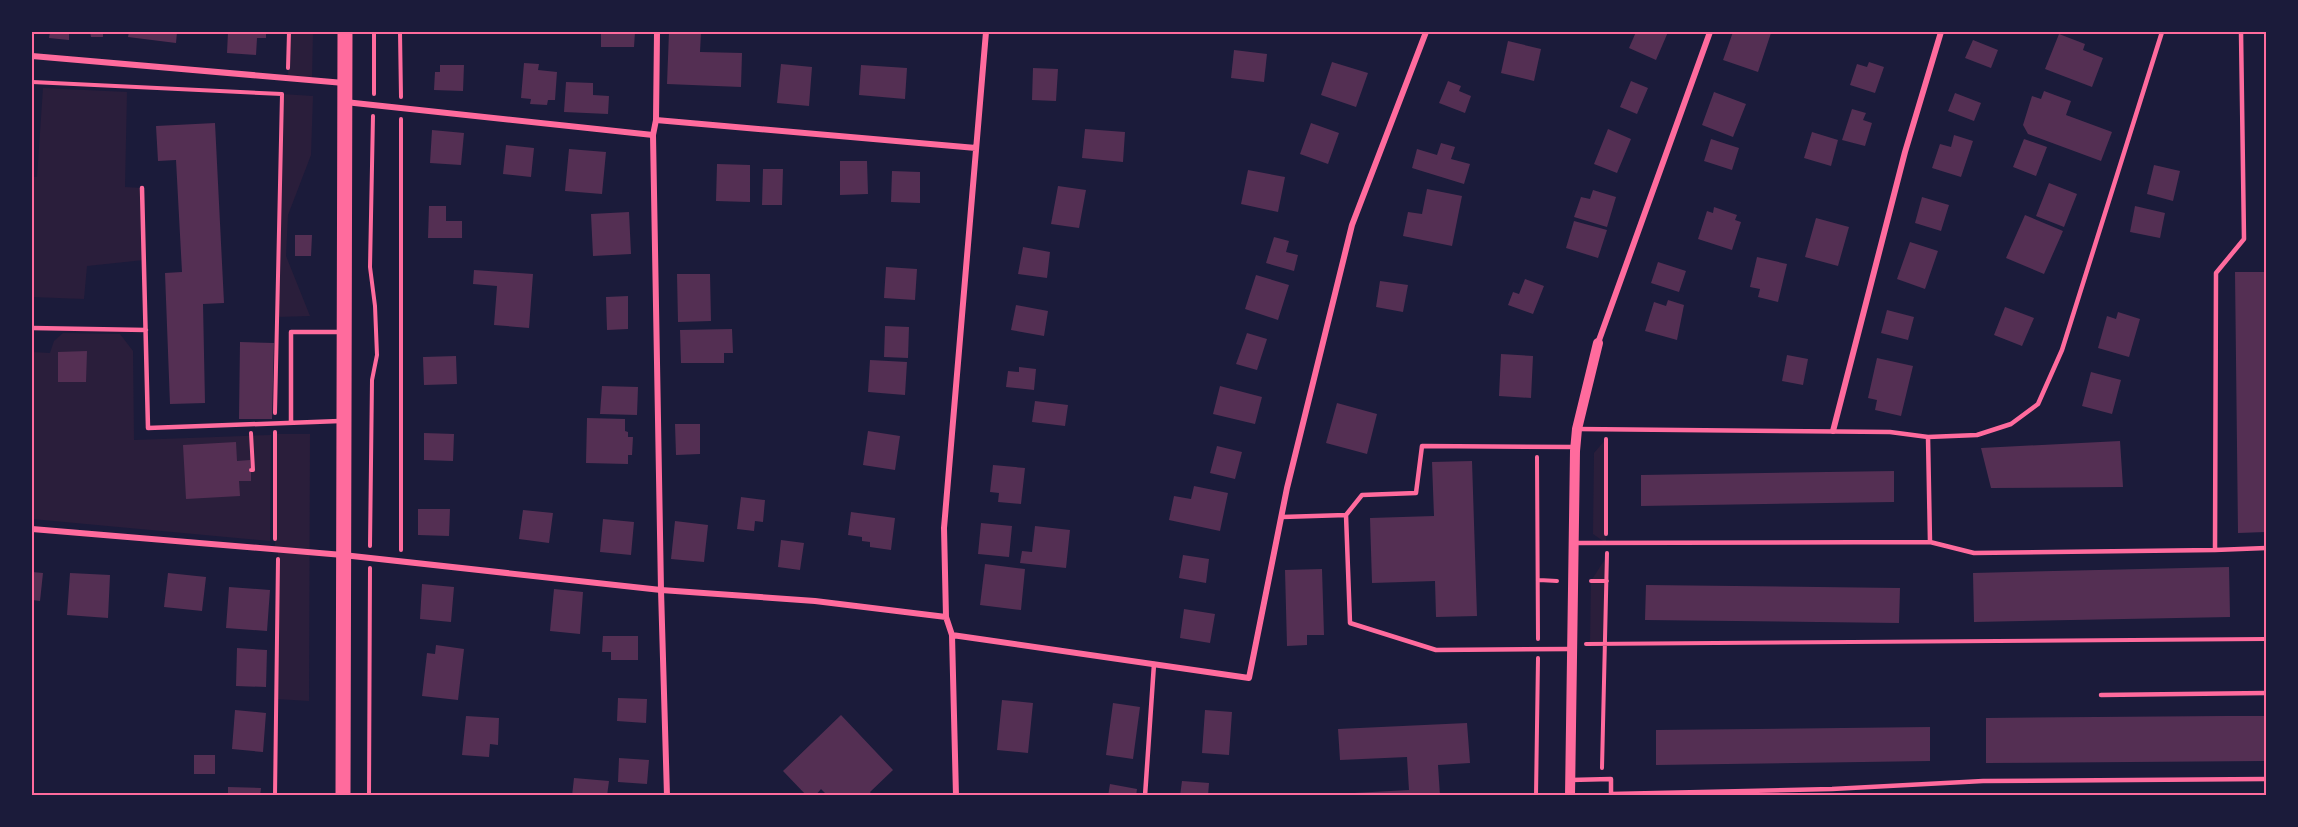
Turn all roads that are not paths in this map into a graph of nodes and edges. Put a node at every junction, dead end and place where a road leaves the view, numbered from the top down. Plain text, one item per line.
1 (345, 32) edge
2 (657, 32) edge
3 (986, 32) edge
4 (1426, 32) edge
5 (1710, 32) edge
6 (1941, 32) edge
7 (2162, 32) edge
8 (2241, 32) edge
9 (32, 56) edge
10 (345, 83) junction
11 (344, 102) junction
12 (656, 120) junction
13 (653, 135) junction
14 (976, 148) junction
15 (142, 188) dead end
16 (32, 328) edge
17 (146, 330) junction
18 (344, 332) junction
19 (1598, 343) joint
20 (343, 421) junction
21 (291, 422) junction
22 (1577, 429) junction
23 (1833, 431) junction
24 (1928, 437) junction
25 (1575, 447) junction
26 (1346, 515) junction
27 (1282, 517) junction
28 (32, 529) edge
29 (1930, 542) junction
30 (1573, 543) junction
31 (2266, 548) edge
32 (2215, 550) junction
33 (343, 555) junction
34 (661, 590) junction
35 (946, 617) junction
36 (952, 635) junction
37 (1573, 647) junction
38 (1154, 664) junction
39 (2266, 693) edge
40 (2101, 695) dead end
41 (2266, 779) edge
42 (1570, 780) junction
43 (1832, 789) junction
44 (343, 795) edge
45 (668, 795) edge
46 (956, 795) edge
47 (1145, 795) edge
48 (1570, 795) edge
49 (1611, 795) edge
50 (1832, 795) edge

1 - 10 main road
2 - 12 street
3 - 14 street
4 - 27 street
5 - 19 street
6 - 23 street
7 - 24 lane
8 - 32 lane
9 - 10 street
10 - 11 main road
11 - 13 street
11 - 18 main road
12 - 13 street
12 - 14 street
13 - 34 street
14 - 35 street
15 - 17 lane
16 - 17 lane
17 - 21 lane
18 - 20 main road
18 - 21 lane
19 - 22 street
20 - 21 lane
20 - 33 main road
22 - 23 lane
22 - 25 street
23 - 24 lane
24 - 29 lane
25 - 26 lane
25 - 30 street
26 - 27 lane
26 - 37 lane
27 - 38 street
28 - 33 street
29 - 30 lane
29 - 32 lane
30 - 37 street
31 - 32 lane
33 - 34 street
33 - 44 main road
34 - 35 street
34 - 45 street
35 - 36 street
36 - 38 street
36 - 46 street
37 - 42 street
38 - 47 lane
39 - 40 lane
41 - 43 lane
42 - 48 street
42 - 49 lane
43 - 49 lane
43 - 50 lane

